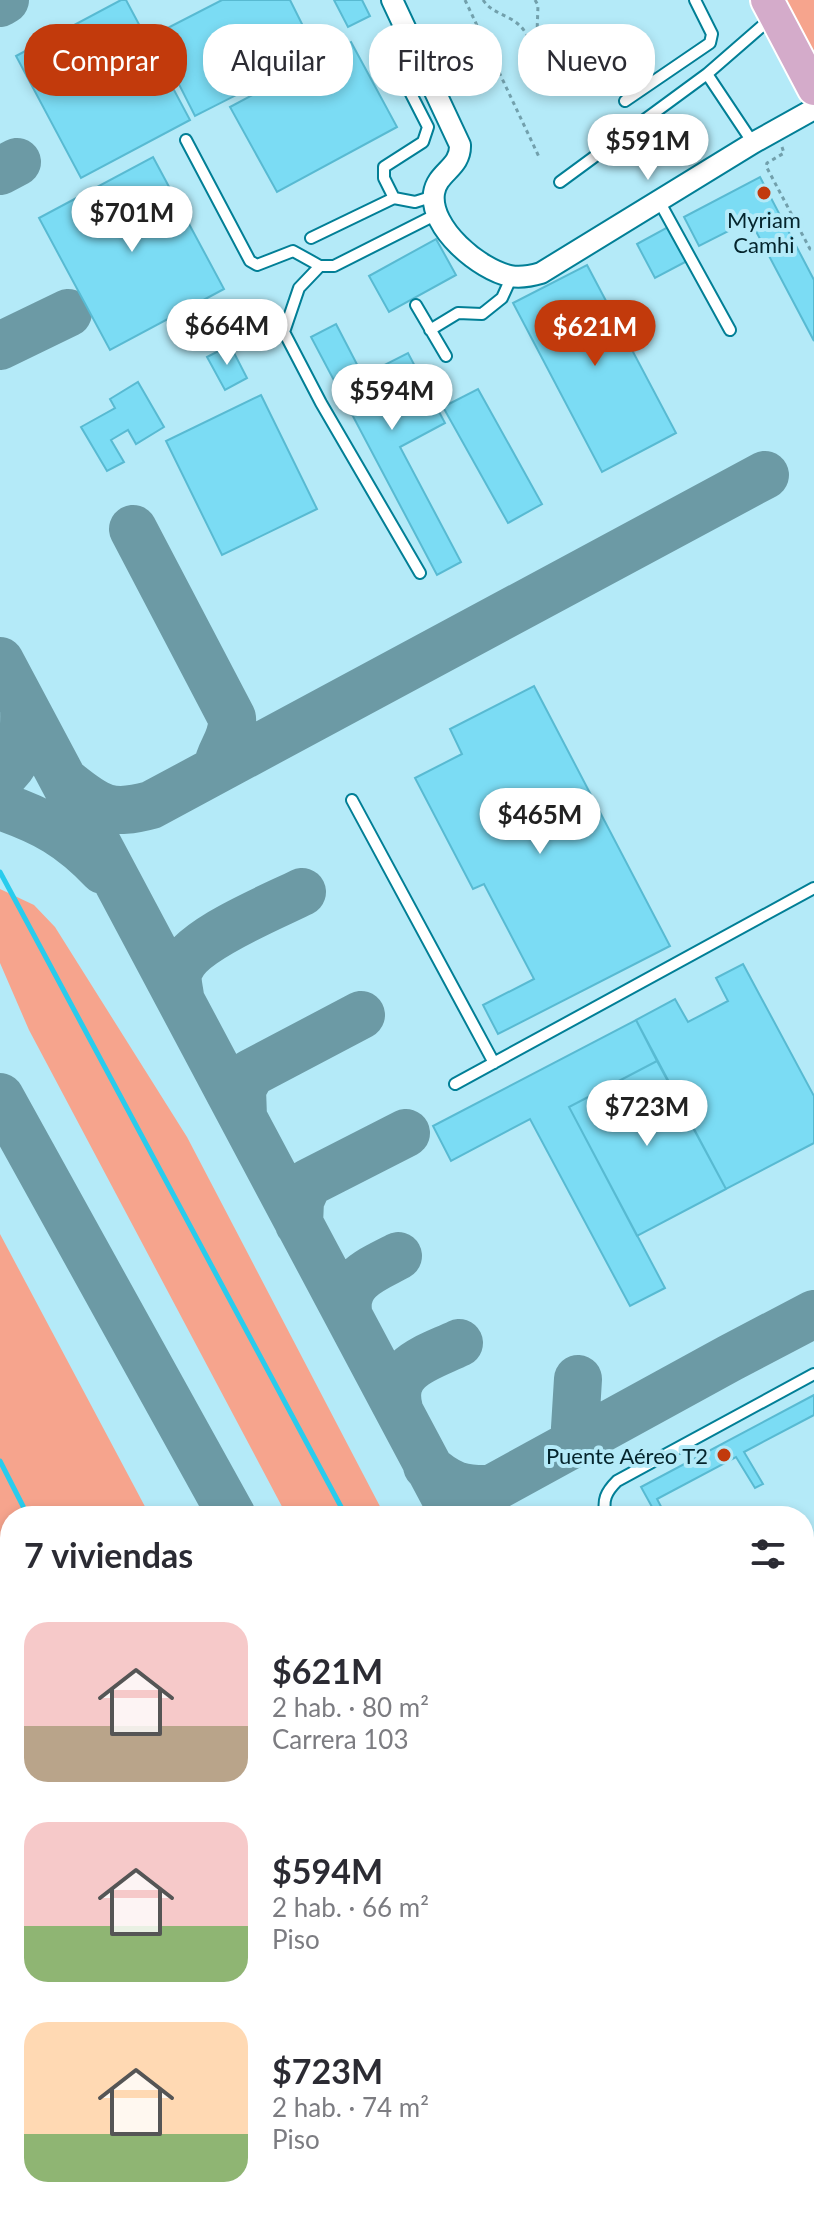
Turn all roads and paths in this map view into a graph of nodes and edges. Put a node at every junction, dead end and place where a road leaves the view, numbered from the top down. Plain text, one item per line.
1 (392, 0) edge
2 (465, 0) edge
3 (483, 0) edge
4 (535, 0) edge
5 (695, 0) edge
6 (772, 9) edge
7 (537, 24) edge
8 (518, 25) edge
9 (707, 74) junction
10 (814, 89) edge
11 (412, 96) edge
12 (625, 101) dead end
13 (814, 109) edge
14 (186, 140) dead end
15 (753, 143) junction
16 (540, 159) dead end
17 (766, 164) dead end
18 (560, 182) dead end
19 (394, 198) junction
20 (659, 201) junction
21 (435, 205) junction
22 (311, 238) dead end
23 (814, 250) edge
24 (320, 266) junction
25 (512, 276) junction
26 (416, 305) dead end
27 (430, 330) junction
28 (730, 330) dead end
29 (446, 356) dead end
30 (420, 573) dead end
31 (352, 800) dead end
32 (814, 888) edge
33 (494, 1063) junction
34 (455, 1084) dead end
35 (814, 1374) edge
36 (603, 1506) edge

1 - 21 street
2 - 16 path
3 - 8 path
4 - 7 path
5 - 12 lane
6 - 9 lane
6 - 10 main road
9 - 15 lane
9 - 18 lane
11 - 19 lane
13 - 15 street
14 - 24 lane
15 - 20 street
17 - 23 path
19 - 21 lane
19 - 22 lane
20 - 25 street
20 - 28 lane
21 - 24 lane
21 - 25 street
24 - 30 lane
25 - 27 lane
26 - 27 lane
27 - 29 lane
31 - 33 lane
32 - 33 lane
33 - 34 lane
35 - 36 lane

